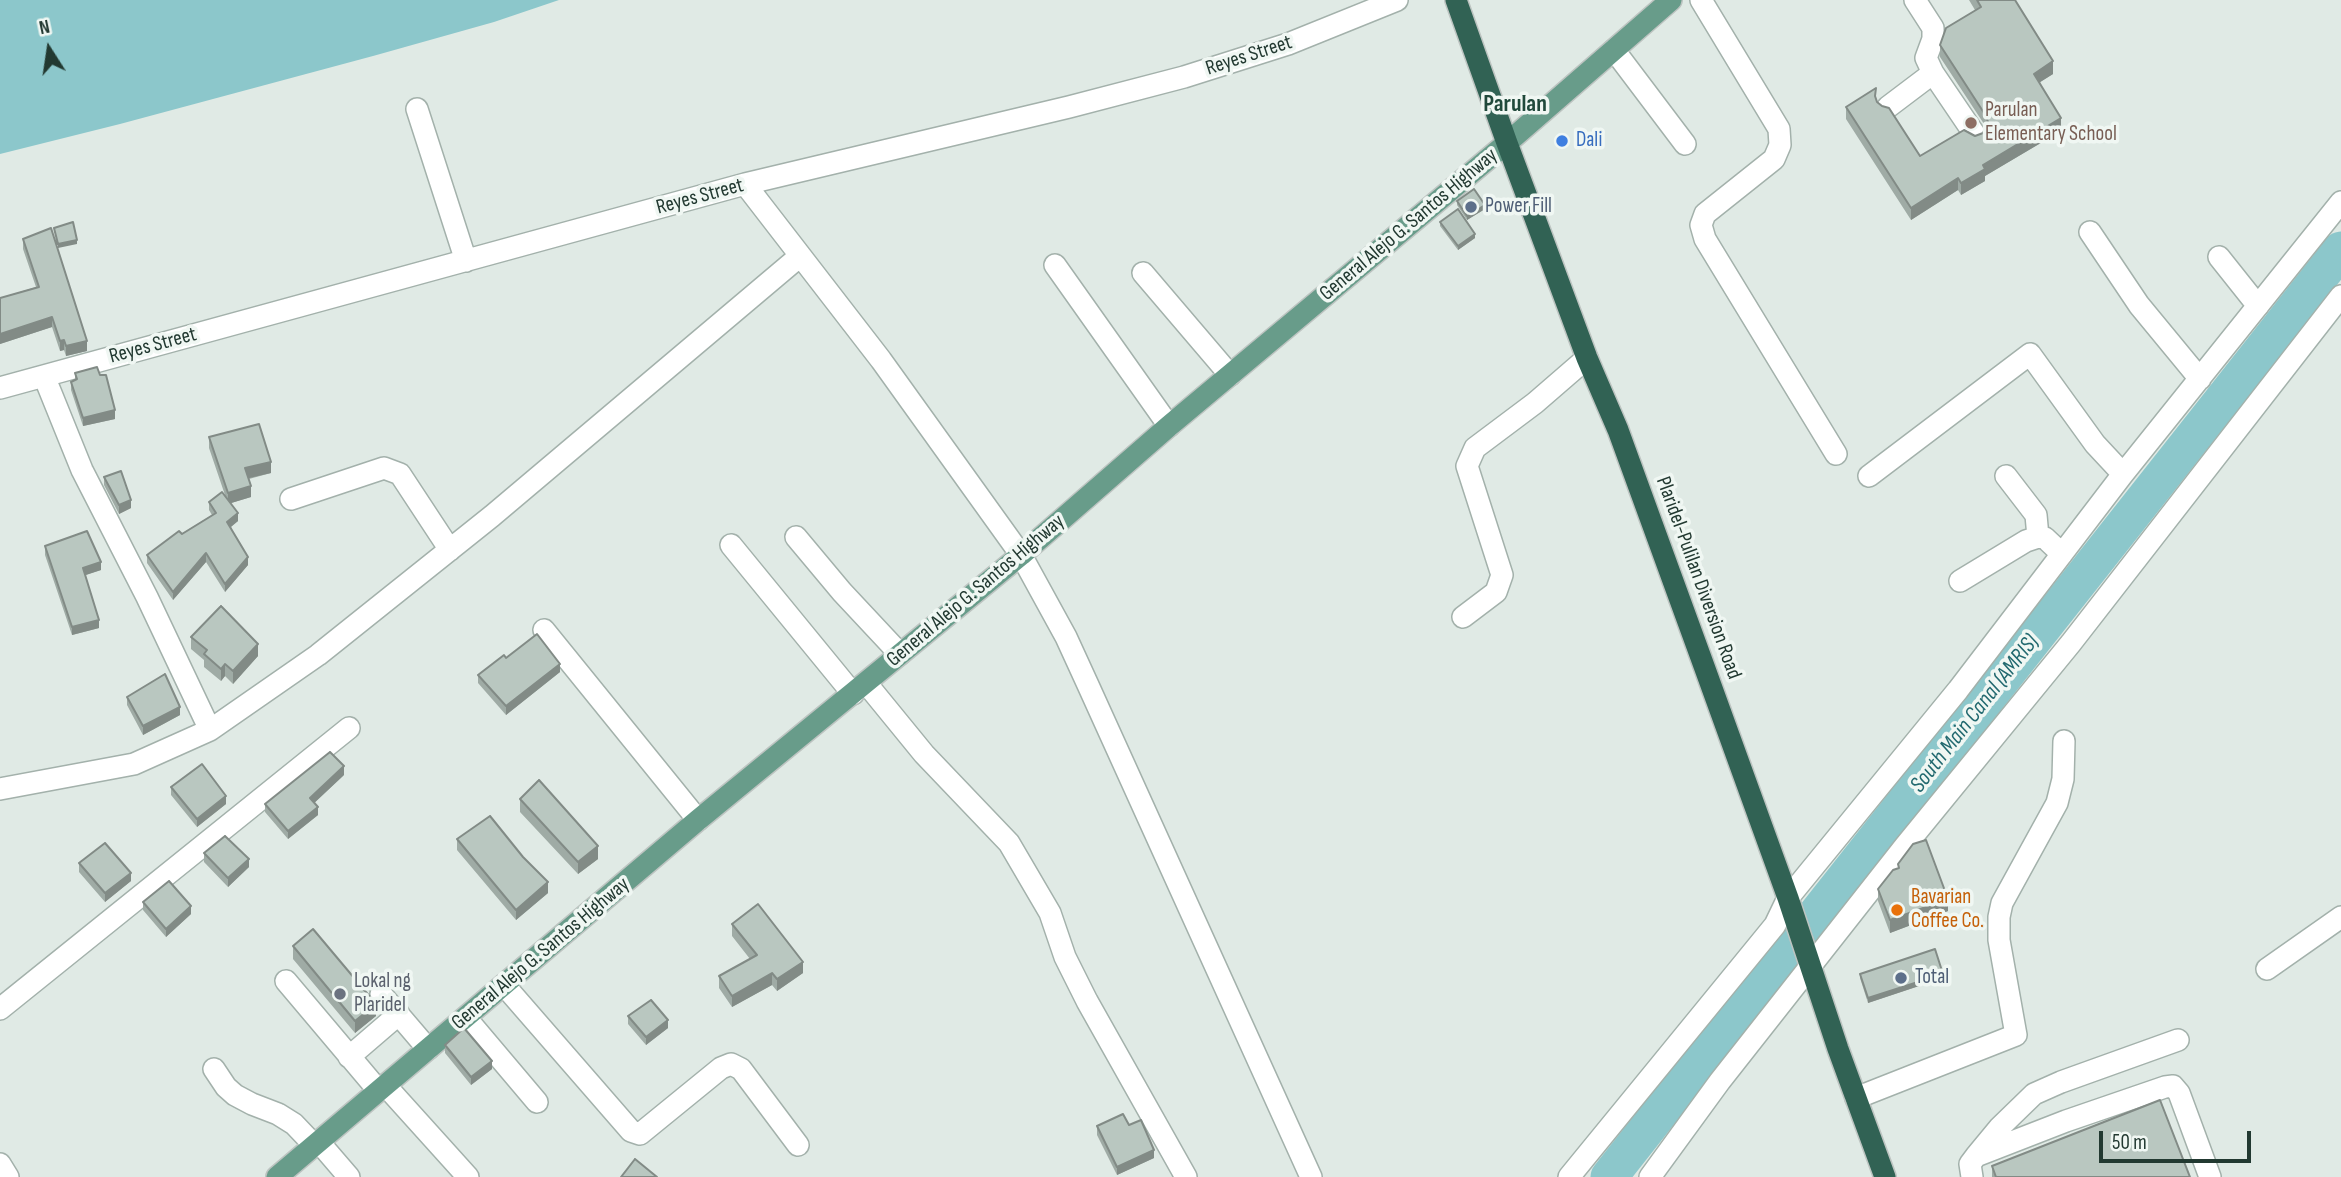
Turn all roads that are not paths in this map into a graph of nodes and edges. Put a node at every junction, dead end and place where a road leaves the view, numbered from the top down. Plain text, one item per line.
1 (1398, 0) edge
2 (1456, 0) edge
3 (1671, 0) edge
4 (1701, 0) edge
5 (1915, 0) edge
6 (1614, 50) junction
7 (1933, 73) junction
8 (1888, 107) edge
9 (417, 109) dead end
10 (1975, 135) edge
11 (1507, 143) junction
12 (1685, 144) dead end
13 (745, 184) junction
14 (2341, 202) edge
15 (2090, 232) dead end
16 (800, 256) junction
17 (2218, 257) dead end
18 (466, 261) junction
19 (1055, 265) dead end
20 (1143, 273) dead end
21 (2341, 296) edge
22 (2258, 306) junction
23 (1587, 358) junction
24 (1230, 375) junction
25 (44, 376) junction
26 (2200, 379) junction
27 (0, 388) edge
28 (1169, 426) junction
29 (1836, 454) dead end
30 (2123, 474) junction
31 (2006, 476) dead end
32 (1869, 477) dead end
33 (291, 499) dead end
34 (796, 537) dead end
35 (2038, 537) junction
36 (731, 545) dead end
37 (450, 550) junction
38 (2062, 554) junction
39 (1021, 555) junction
40 (1959, 581) dead end
41 (1463, 617) dead end
42 (544, 630) dead end
43 (900, 654) junction
44 (859, 688) junction
45 (349, 728) dead end
46 (210, 730) junction
47 (2064, 741) dead end
48 (0, 789) edge
49 (698, 820) junction
50 (1790, 903) junction
51 (2341, 917) edge
52 (1810, 961) junction
53 (2267, 969) dead end
54 (286, 981) dead end
55 (504, 985) junction
56 (381, 994) dead end
57 (0, 1009) edge
58 (399, 1014) junction
59 (466, 1018) junction
60 (2178, 1040) dead end
61 (428, 1049) junction
62 (349, 1057) junction
63 (215, 1069) dead end
64 (382, 1087) junction
65 (1856, 1097) junction
66 (537, 1102) dead end
67 (316, 1143) junction
68 (798, 1145) dead end
69 (0, 1164) edge
70 (1974, 1167) edge
71 (8, 1177) edge
72 (277, 1177) edge
73 (349, 1177) edge
74 (468, 1177) edge
75 (1186, 1177) edge
76 (1311, 1177) edge
77 (1569, 1177) edge
78 (1650, 1177) edge
79 (1885, 1177) edge
80 (2210, 1177) edge

1 - 13 street, Reyes Street
2 - 11 highway, Plaridel-Pulilan Diversion Road
3 - 6 main road, General Alejo G. Santos Highway
4 - 29 street
5 - 7 street
6 - 11 main road, General Alejo G. Santos Highway
6 - 12 street
7 - 8 street
7 - 10 street
9 - 18 street
11 - 23 highway, Plaridel-Pulilan Diversion Road
11 - 24 main road, General Alejo G. Santos Highway
13 - 16 street
13 - 18 street, Reyes Street
14 - 22 street
15 - 26 street
16 - 37 street
16 - 39 street
17 - 22 street
18 - 25 street, Reyes Street
19 - 28 street
20 - 24 street
21 - 52 street
22 - 26 street
23 - 41 street
23 - 50 highway, Plaridel-Pulilan Diversion Road
24 - 28 main road, General Alejo G. Santos Highway
25 - 27 street, Reyes Street
25 - 46 street
26 - 30 street
28 - 39 main road, General Alejo G. Santos Highway
30 - 32 street
30 - 38 street
31 - 35 street
33 - 37 street
34 - 43 street
35 - 38 street
35 - 40 street
36 - 44 street
37 - 46 street
38 - 50 street
39 - 43 main road, General Alejo G. Santos Highway
39 - 76 street
42 - 49 street
43 - 44 main road, General Alejo G. Santos Highway
44 - 49 main road, General Alejo G. Santos Highway
44 - 75 street
45 - 57 street
46 - 48 street
47 - 65 street
49 - 55 main road, General Alejo G. Santos Highway
50 - 52 highway, Plaridel-Pulilan Diversion Road
50 - 77 street
51 - 53 street
52 - 65 highway, Plaridel-Pulilan Diversion Road
52 - 78 street
54 - 62 street
55 - 59 main road, General Alejo G. Santos Highway
55 - 68 street
56 - 58 street
58 - 61 street
58 - 62 street
59 - 61 main road, General Alejo G. Santos Highway
59 - 66 street
60 - 70 street
61 - 64 main road, General Alejo G. Santos Highway
62 - 64 street
63 - 67 street
64 - 67 main road, General Alejo G. Santos Highway
64 - 74 street
65 - 79 highway, Plaridel-Pulilan Diversion Road
67 - 72 main road, General Alejo G. Santos Highway
67 - 73 street
69 - 71 street
70 - 80 street

